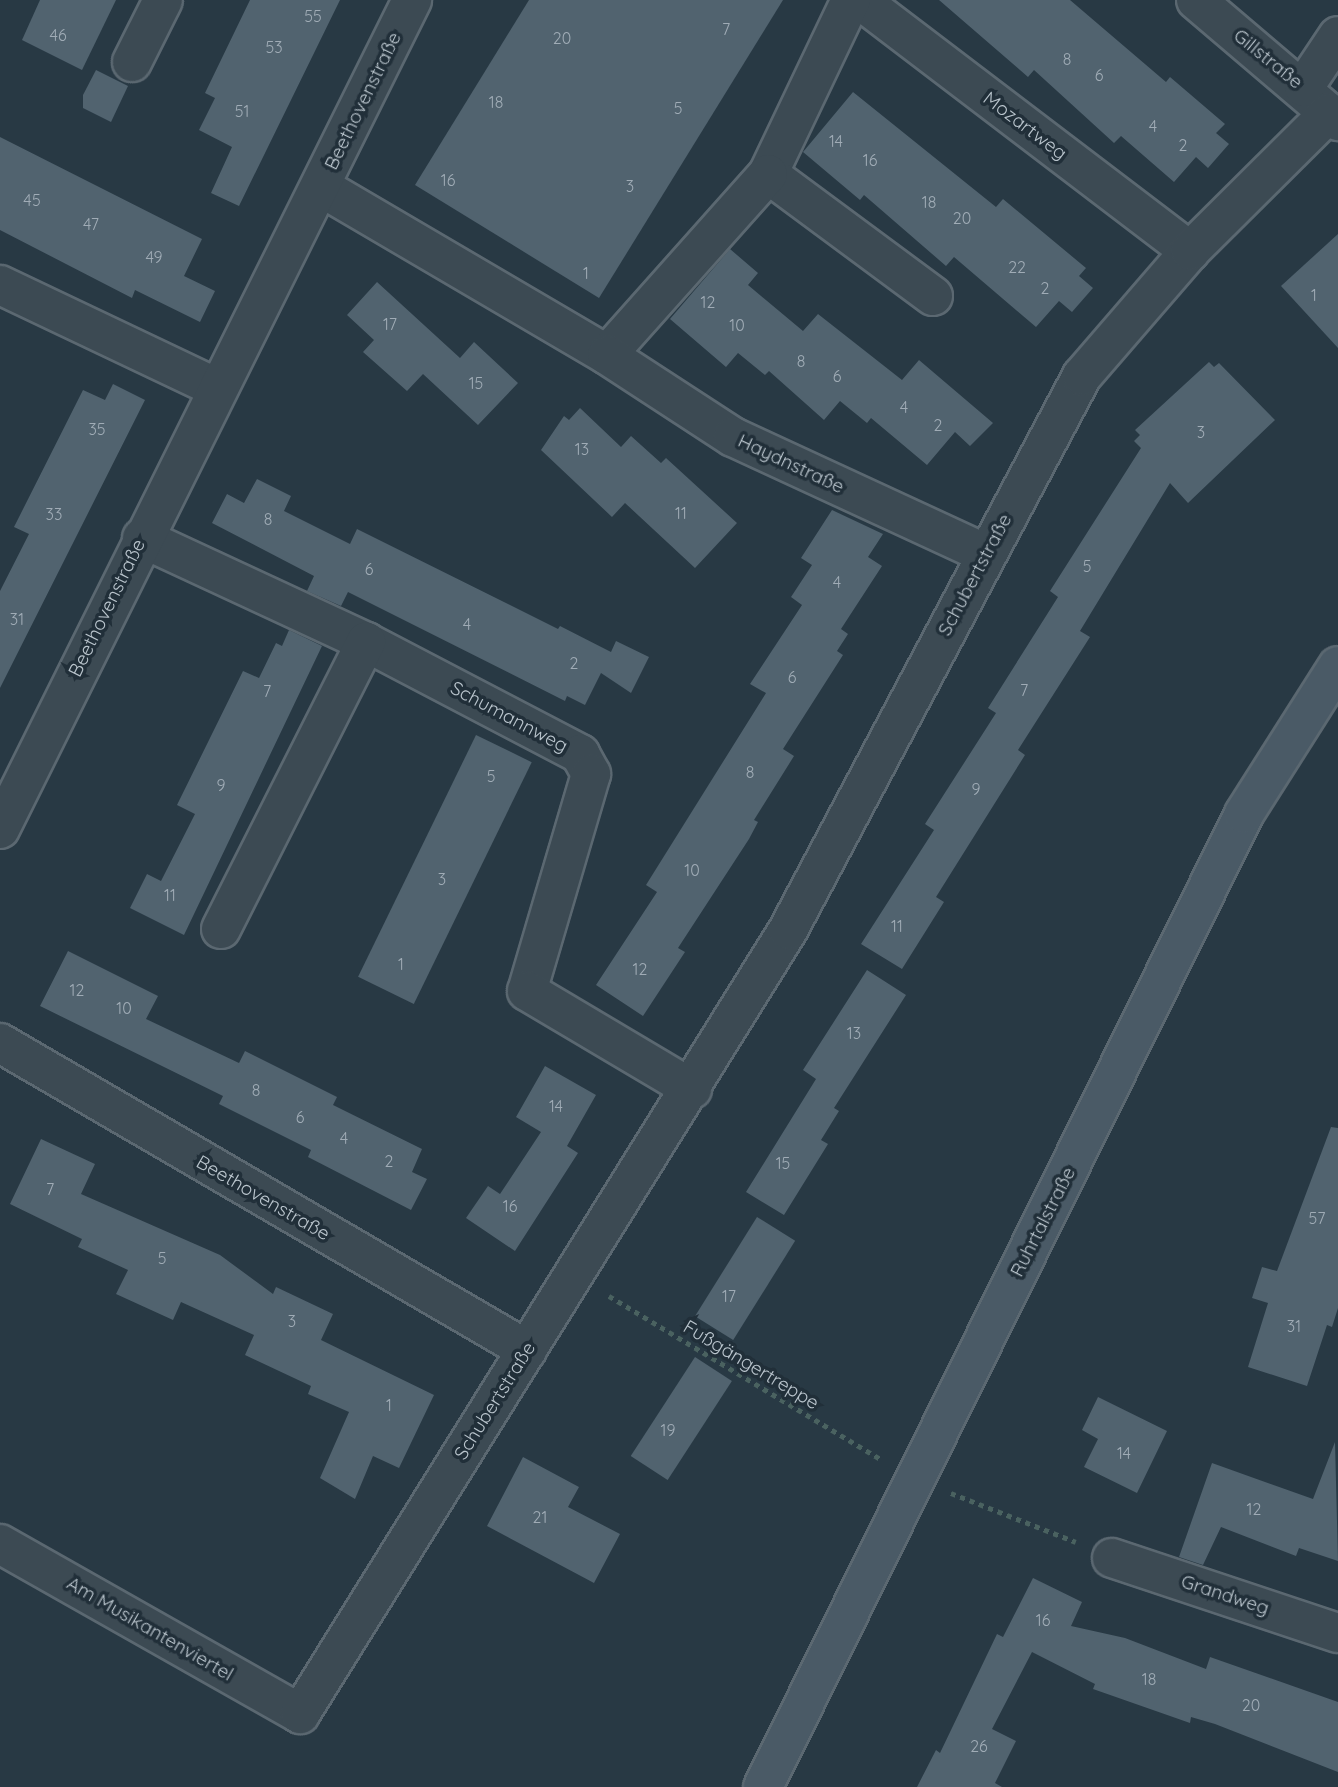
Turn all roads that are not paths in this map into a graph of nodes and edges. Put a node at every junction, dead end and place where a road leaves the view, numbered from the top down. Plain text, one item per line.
1 (163, 0) edge
2 (412, 0) edge
3 (851, 0) edge
4 (860, 0) edge
5 (1196, 0) edge
6 (1338, 36) edge
7 (132, 62) dead end
8 (1324, 107) edge
9 (768, 174) junction
10 (321, 187) junction
11 (1190, 251) junction
12 (0, 285) edge
13 (933, 296) dead end
14 (607, 355) junction
15 (217, 388) junction
16 (142, 538) junction
17 (986, 554) junction
18 (366, 642) junction
19 (1338, 666) edge
20 (0, 829) edge
21 (220, 929) dead end
22 (0, 1043) edge
23 (692, 1090) junction
24 (527, 1350) junction
25 (0, 1544) edge
26 (1112, 1558) road end
27 (1338, 1633) edge
28 (300, 1714) joint
29 (763, 1787) edge

1 - 7 street
2 - 10 street, Beethovenstraße
3 - 9 street
4 - 11 street, Mozartweg
5 - 8 street, Gillstraße
6 - 8 street, Schubertstraße
8 - 11 street, Schubertstraße
9 - 13 street
9 - 14 street
10 - 14 street, Haydnstraße
10 - 15 street, Beethovenstraße
11 - 17 street, Schubertstraße
12 - 15 street
14 - 17 street, Haydnstraße
15 - 16 street, Beethovenstraße
16 - 18 street, Schumannweg
16 - 20 street, Beethovenstraße
17 - 23 street, Schubertstraße
18 - 21 street
18 - 23 street, Schumannweg
19 - 29 main road, Ruhrtalstraße
22 - 24 street, Beethovenstraße
23 - 24 street, Schubertstraße
24 - 28 street, Schubertstraße
25 - 28 street, Am Musikantenviertel
26 - 27 street, Grandweg

